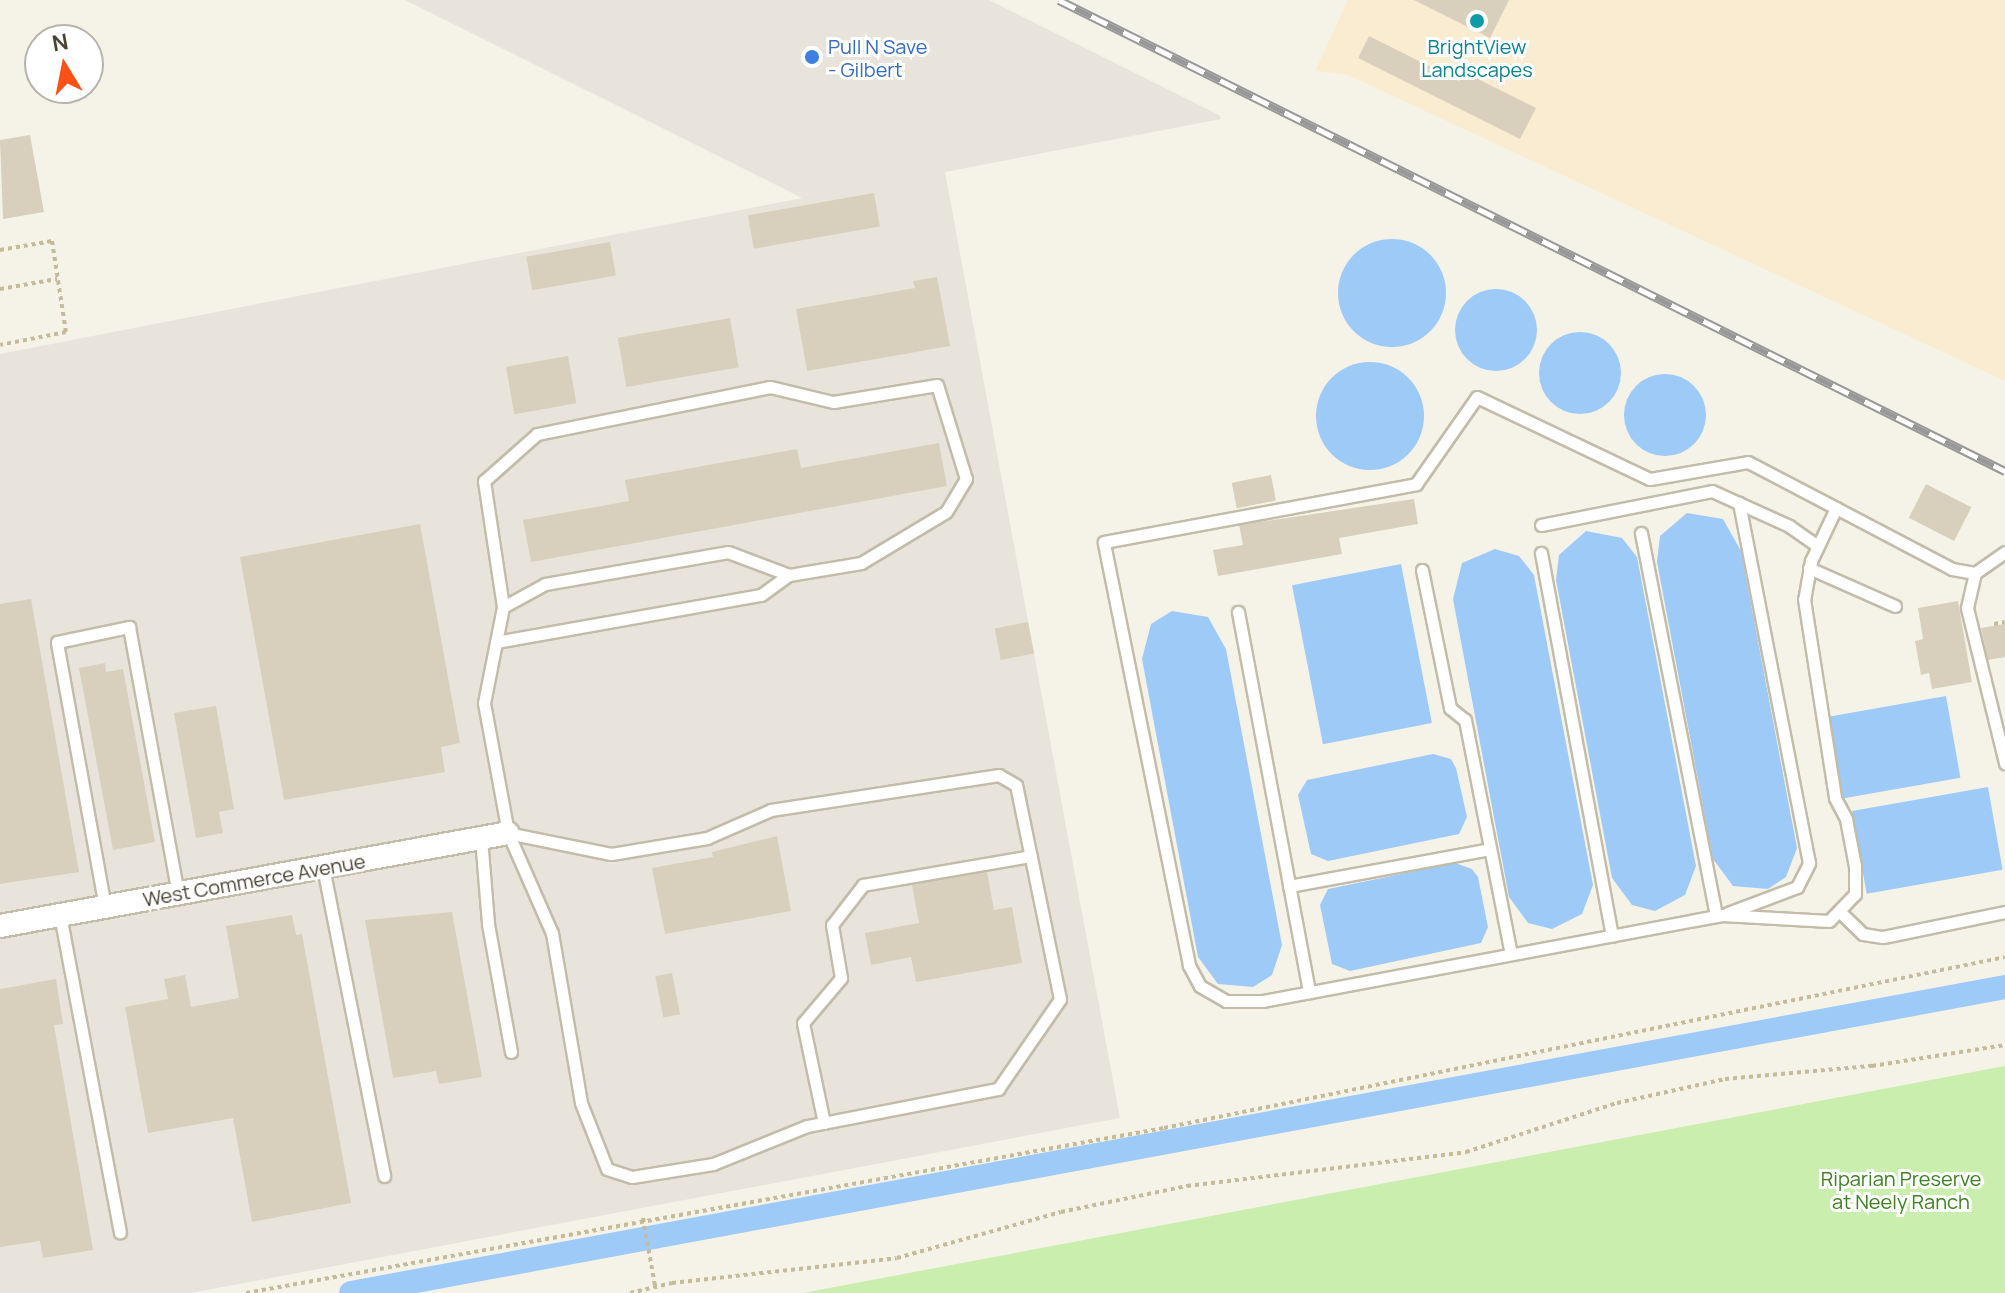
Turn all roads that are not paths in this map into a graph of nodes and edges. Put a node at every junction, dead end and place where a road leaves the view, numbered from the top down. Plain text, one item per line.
1 (1739, 503) junction
2 (1836, 508) junction
3 (1541, 525) dead end
4 (1641, 533) dead end
5 (1818, 546) junction
6 (2005, 552) edge
7 (1541, 553) dead end
8 (1809, 568) junction
9 (1422, 570) dead end
10 (1975, 573) junction
11 (789, 575) junction
12 (1895, 606) dead end
13 (503, 607) junction
14 (1238, 612) dead end
15 (496, 642) junction
16 (2005, 763) edge
17 (508, 833) junction
18 (481, 838) junction
19 (1490, 849) junction
20 (1031, 856) junction
21 (323, 867) junction
22 (1289, 886) junction
23 (178, 893) junction
24 (105, 907) junction
25 (1839, 911) junction
26 (2005, 912) edge
27 (60, 915) junction
28 (1719, 916) junction
29 (0, 926) edge
30 (1612, 935) junction
31 (1511, 954) junction
32 (1309, 992) junction
33 (511, 1052) dead end
34 (824, 1123) junction
35 (384, 1176) dead end
36 (120, 1232) dead end

1 - 3 lane
1 - 5 lane
1 - 28 lane
2 - 5 lane
2 - 10 lane
2 - 32 lane
4 - 28 lane
5 - 8 lane
6 - 10 lane
7 - 30 lane
8 - 12 lane
8 - 25 lane
9 - 19 lane
10 - 16 lane
11 - 13 lane
11 - 13 lane
11 - 15 lane
13 - 15 lane
14 - 22 lane
15 - 17 lane
17 - 18 street, West Commerce Avenue
17 - 20 lane
17 - 34 lane
18 - 21 street, West Commerce Avenue
18 - 33 lane
19 - 22 lane
19 - 31 lane
20 - 34 lane
20 - 34 lane
21 - 23 street, West Commerce Avenue
21 - 35 lane
22 - 32 lane
23 - 24 street, West Commerce Avenue
23 - 24 lane
24 - 27 street, West Commerce Avenue
25 - 26 lane
25 - 28 lane
27 - 29 street, West Commerce Avenue
27 - 36 lane
28 - 30 lane
30 - 31 lane
31 - 32 lane

